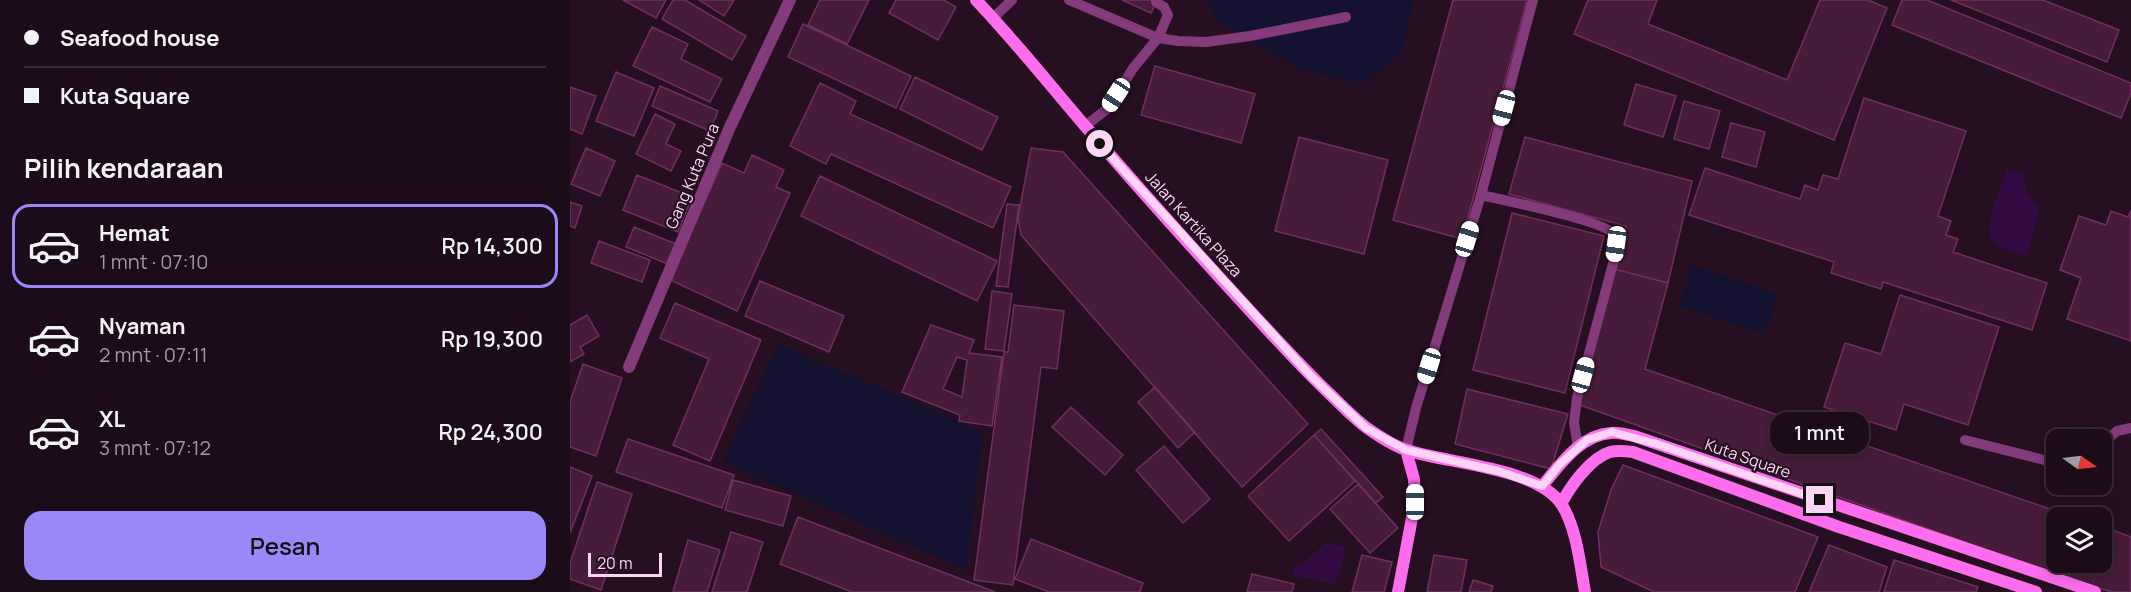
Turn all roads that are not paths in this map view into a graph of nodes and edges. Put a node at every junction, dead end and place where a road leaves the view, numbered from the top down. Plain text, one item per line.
1 (790, 0) edge
2 (976, 0) edge
3 (1012, 0) edge
4 (1069, 0) edge
5 (1533, 0) edge
6 (1156, 2) dead end
7 (1346, 17) dead end
8 (993, 18) junction
9 (1158, 38) junction
10 (1085, 126) junction
11 (1481, 195) junction
12 (629, 367) dead end
13 (2131, 428) edge
14 (2112, 435) edge
15 (1965, 440) dead end
16 (1578, 447) junction
17 (1406, 450) junction
18 (2046, 460) edge
19 (1542, 486) junction
20 (1561, 504) junction
21 (1851, 511) junction
22 (1845, 529) junction
23 (1398, 592) edge
24 (1585, 592) edge
25 (2036, 592) edge
26 (2095, 592) edge

1 - 12 street, Gang Kuta Pura
2 - 8 main road, Jalan Kartika Plaza
3 - 8 lane
4 - 9 lane
5 - 11 lane
6 - 9 lane
7 - 9 lane
8 - 10 main road, Jalan Kartika Plaza
9 - 10 lane
10 - 17 main road, Jalan Kartika Plaza
11 - 16 lane
11 - 17 lane
13 - 14 lane
15 - 18 lane
16 - 19 main road, Kuta Square
16 - 21 main road, Kuta Square
17 - 19 main road, Jalan Kartika Plaza
17 - 23 main road
19 - 20 main road
20 - 22 main road, Kuta Square
20 - 24 main road
21 - 22 main road
21 - 26 main road, Kuta Square
22 - 25 main road, Kuta Square

